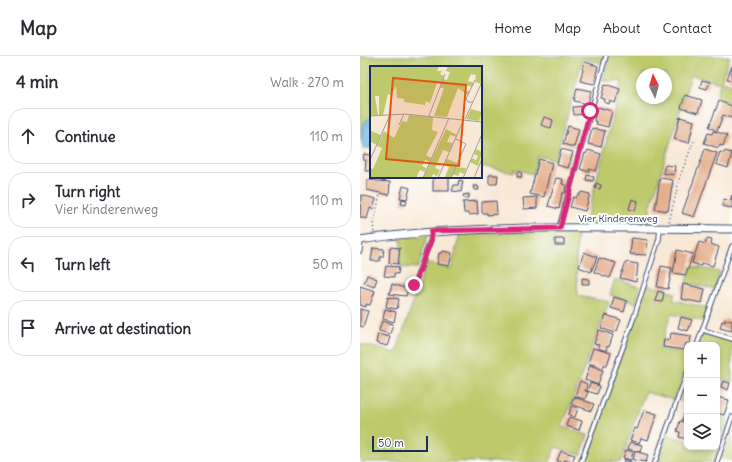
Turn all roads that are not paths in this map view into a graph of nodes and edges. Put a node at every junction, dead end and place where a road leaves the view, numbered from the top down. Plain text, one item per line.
1 (606, 56) edge
2 (560, 228) junction
3 (660, 228) junction
4 (732, 229) edge
5 (431, 231) junction
6 (361, 240) edge
7 (732, 246) edge
8 (360, 251) edge
9 (414, 285) dead end
10 (703, 330) junction
11 (732, 339) edge
12 (698, 342) edge
13 (685, 378) edge
14 (732, 417) edge
15 (580, 462) edge
16 (655, 462) edge
17 (717, 462) edge

1 - 2 lane
2 - 3 street, Vier Kinderenweg
2 - 5 street, Vier Kinderenweg
3 - 4 street, Vier Kinderenweg
3 - 15 lane
5 - 6 street, Vier Kinderenweg
5 - 9 lane
6 - 8 lane
7 - 10 lane
10 - 11 lane
10 - 12 lane
13 - 16 lane
14 - 17 lane

